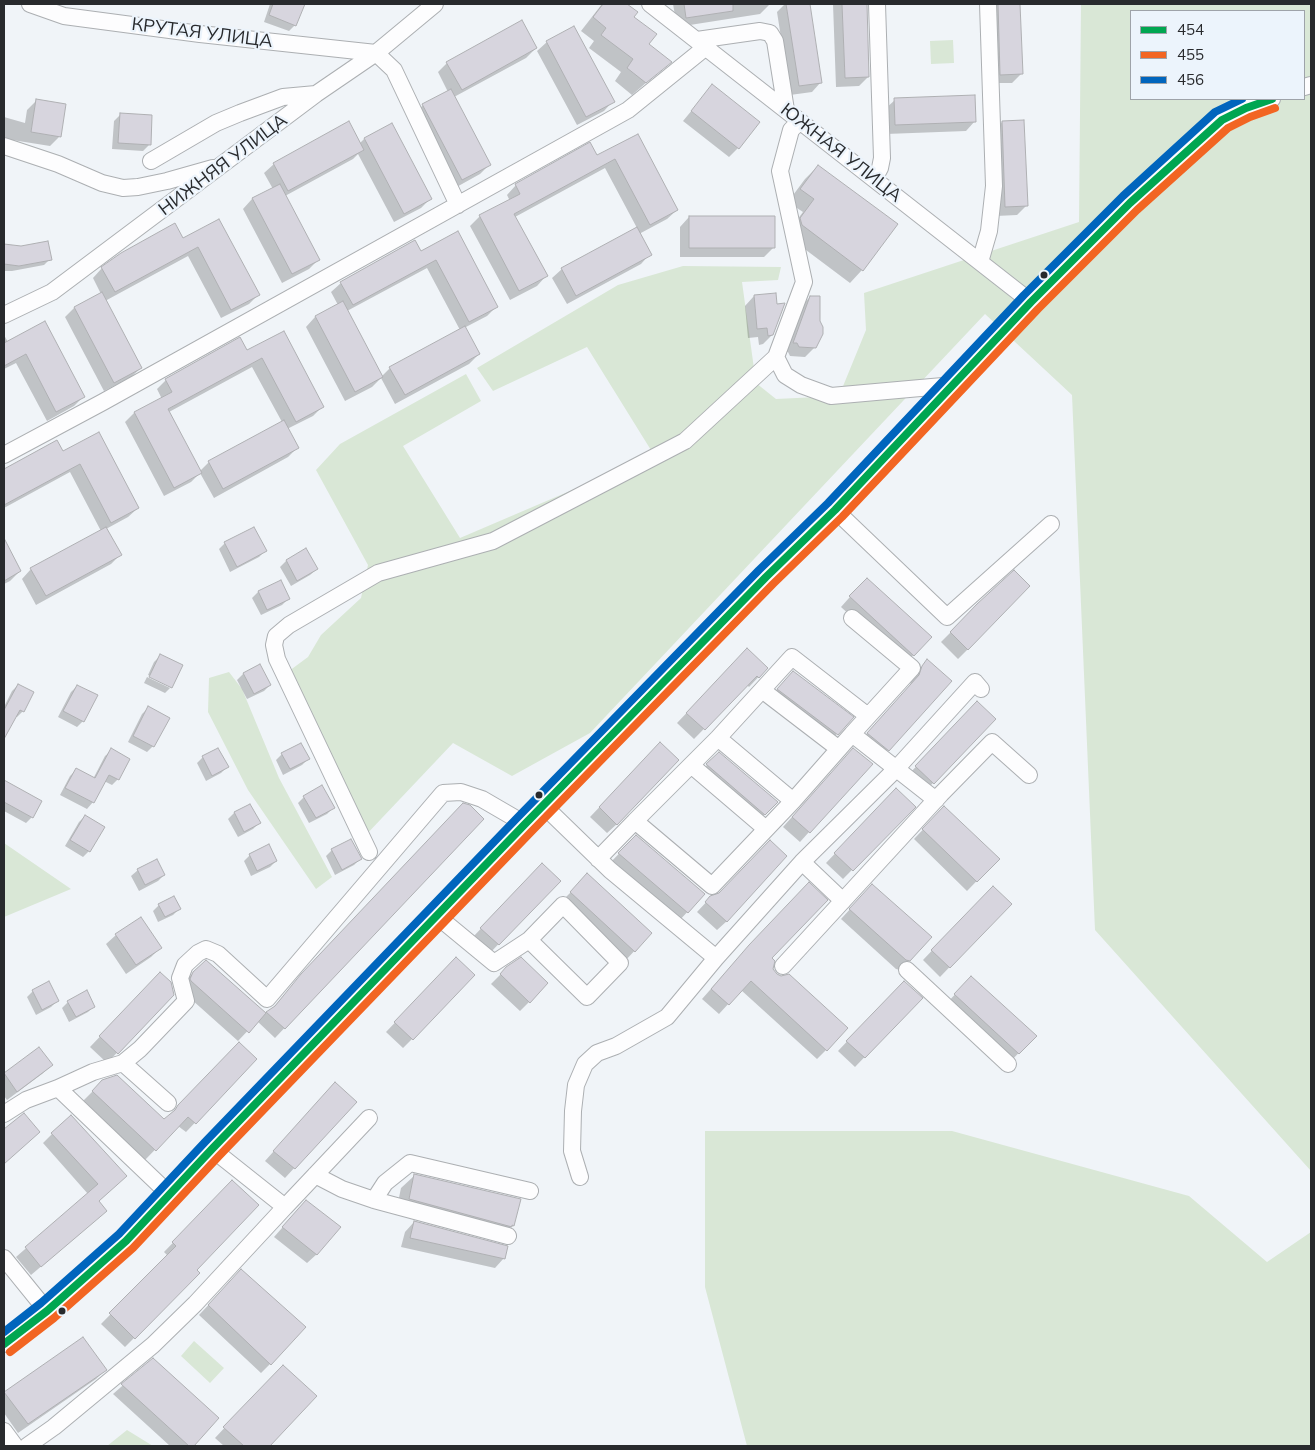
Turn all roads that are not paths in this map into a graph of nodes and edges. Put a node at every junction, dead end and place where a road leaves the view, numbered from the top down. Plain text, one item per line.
1 (30, 4) edge
2 (436, 4) edge
3 (650, 4) edge
4 (877, 4) edge
5 (988, 4) edge
6 (701, 44) junction
7 (376, 53) junction
8 (316, 94) junction
9 (1269, 100) edge
10 (786, 110) junction
11 (800, 121) junction
12 (4, 146) edge
13 (151, 161) dead end
14 (223, 166) junction
15 (874, 179) junction
16 (458, 205) junction
17 (980, 262) junction
18 (1031, 302) junction
19 (4, 315) edge
20 (776, 357) junction
21 (954, 385) junction
22 (4, 455) edge
23 (835, 510) junction
24 (1051, 524) dead end
25 (852, 618) dead end
26 (981, 688) dead end
27 (762, 690) junction
28 (868, 716) junction
29 (852, 734) junction
30 (718, 738) junction
31 (839, 749) junction
32 (691, 765) junction
33 (896, 769) junction
34 (1029, 775) dead end
35 (793, 800) junction
36 (936, 800) junction
37 (544, 806) junction
38 (635, 821) junction
39 (525, 824) junction
40 (766, 828) junction
41 (368, 852) dead end
42 (598, 859) junction
43 (802, 862) junction
44 (843, 901) junction
45 (437, 916) junction
46 (529, 940) junction
47 (716, 958) junction
48 (783, 966) dead end
49 (907, 970) dead end
50 (123, 1063) junction
51 (1008, 1064) dead end
52 (58, 1088) junction
53 (168, 1103) dead end
54 (4, 1114) edge
55 (369, 1118) dead end
56 (212, 1149) junction
57 (315, 1175) junction
58 (580, 1177) dead end
59 (530, 1191) dead end
60 (169, 1194) junction
61 (374, 1200) junction
62 (285, 1207) junction
63 (508, 1236) dead end
64 (4, 1258) edge
65 (47, 1311) junction
66 (4, 1344) edge
67 (4, 1432) edge
68 (14, 1446) edge
69 (27, 1446) edge

1 - 7 street, КРУТАЯ УЛИЦА
2 - 7 street, НИЖНЯЯ УЛИЦА
3 - 6 street, ЮЖНАЯ УЛИЦА
4 - 15 street
5 - 17 street
6 - 10 street, ЮЖНАЯ УЛИЦА
6 - 10 street
6 - 16 street
7 - 8 street, НИЖНЯЯ УЛИЦА
7 - 16 street
8 - 13 street
8 - 14 street, НИЖНЯЯ УЛИЦА
9 - 18 street
10 - 11 street, ЮЖНАЯ УЛИЦА
11 - 15 street, ЮЖНАЯ УЛИЦА
11 - 20 street
12 - 14 street
14 - 19 street, НИЖНЯЯ УЛИЦА
15 - 17 street, ЮЖНАЯ УЛИЦА
16 - 22 street
17 - 18 street, ЮЖНАЯ УЛИЦА
18 - 21 street
20 - 21 street
20 - 41 street
21 - 23 street
23 - 24 street
23 - 37 street
25 - 28 street
26 - 33 street
27 - 28 street
27 - 30 street
27 - 31 street
28 - 29 street
29 - 31 street
29 - 33 street
30 - 32 street
30 - 35 street
31 - 35 street
32 - 38 street
32 - 40 street
33 - 36 street
33 - 43 street
34 - 36 street
35 - 40 street
36 - 44 street
37 - 39 street
37 - 42 street
38 - 40 street
38 - 42 street
39 - 45 street
39 - 50 street
42 - 47 street
43 - 44 street
43 - 47 street
44 - 48 street
45 - 46 street
45 - 56 street
46 - 46 street
47 - 58 street
49 - 51 street
50 - 52 street
50 - 53 street
52 - 54 street
52 - 60 street
55 - 57 street
56 - 60 street
56 - 62 street
57 - 61 street
57 - 62 street
59 - 61 street
60 - 65 street
61 - 63 street
62 - 69 street
64 - 65 street
65 - 66 street
67 - 68 street

